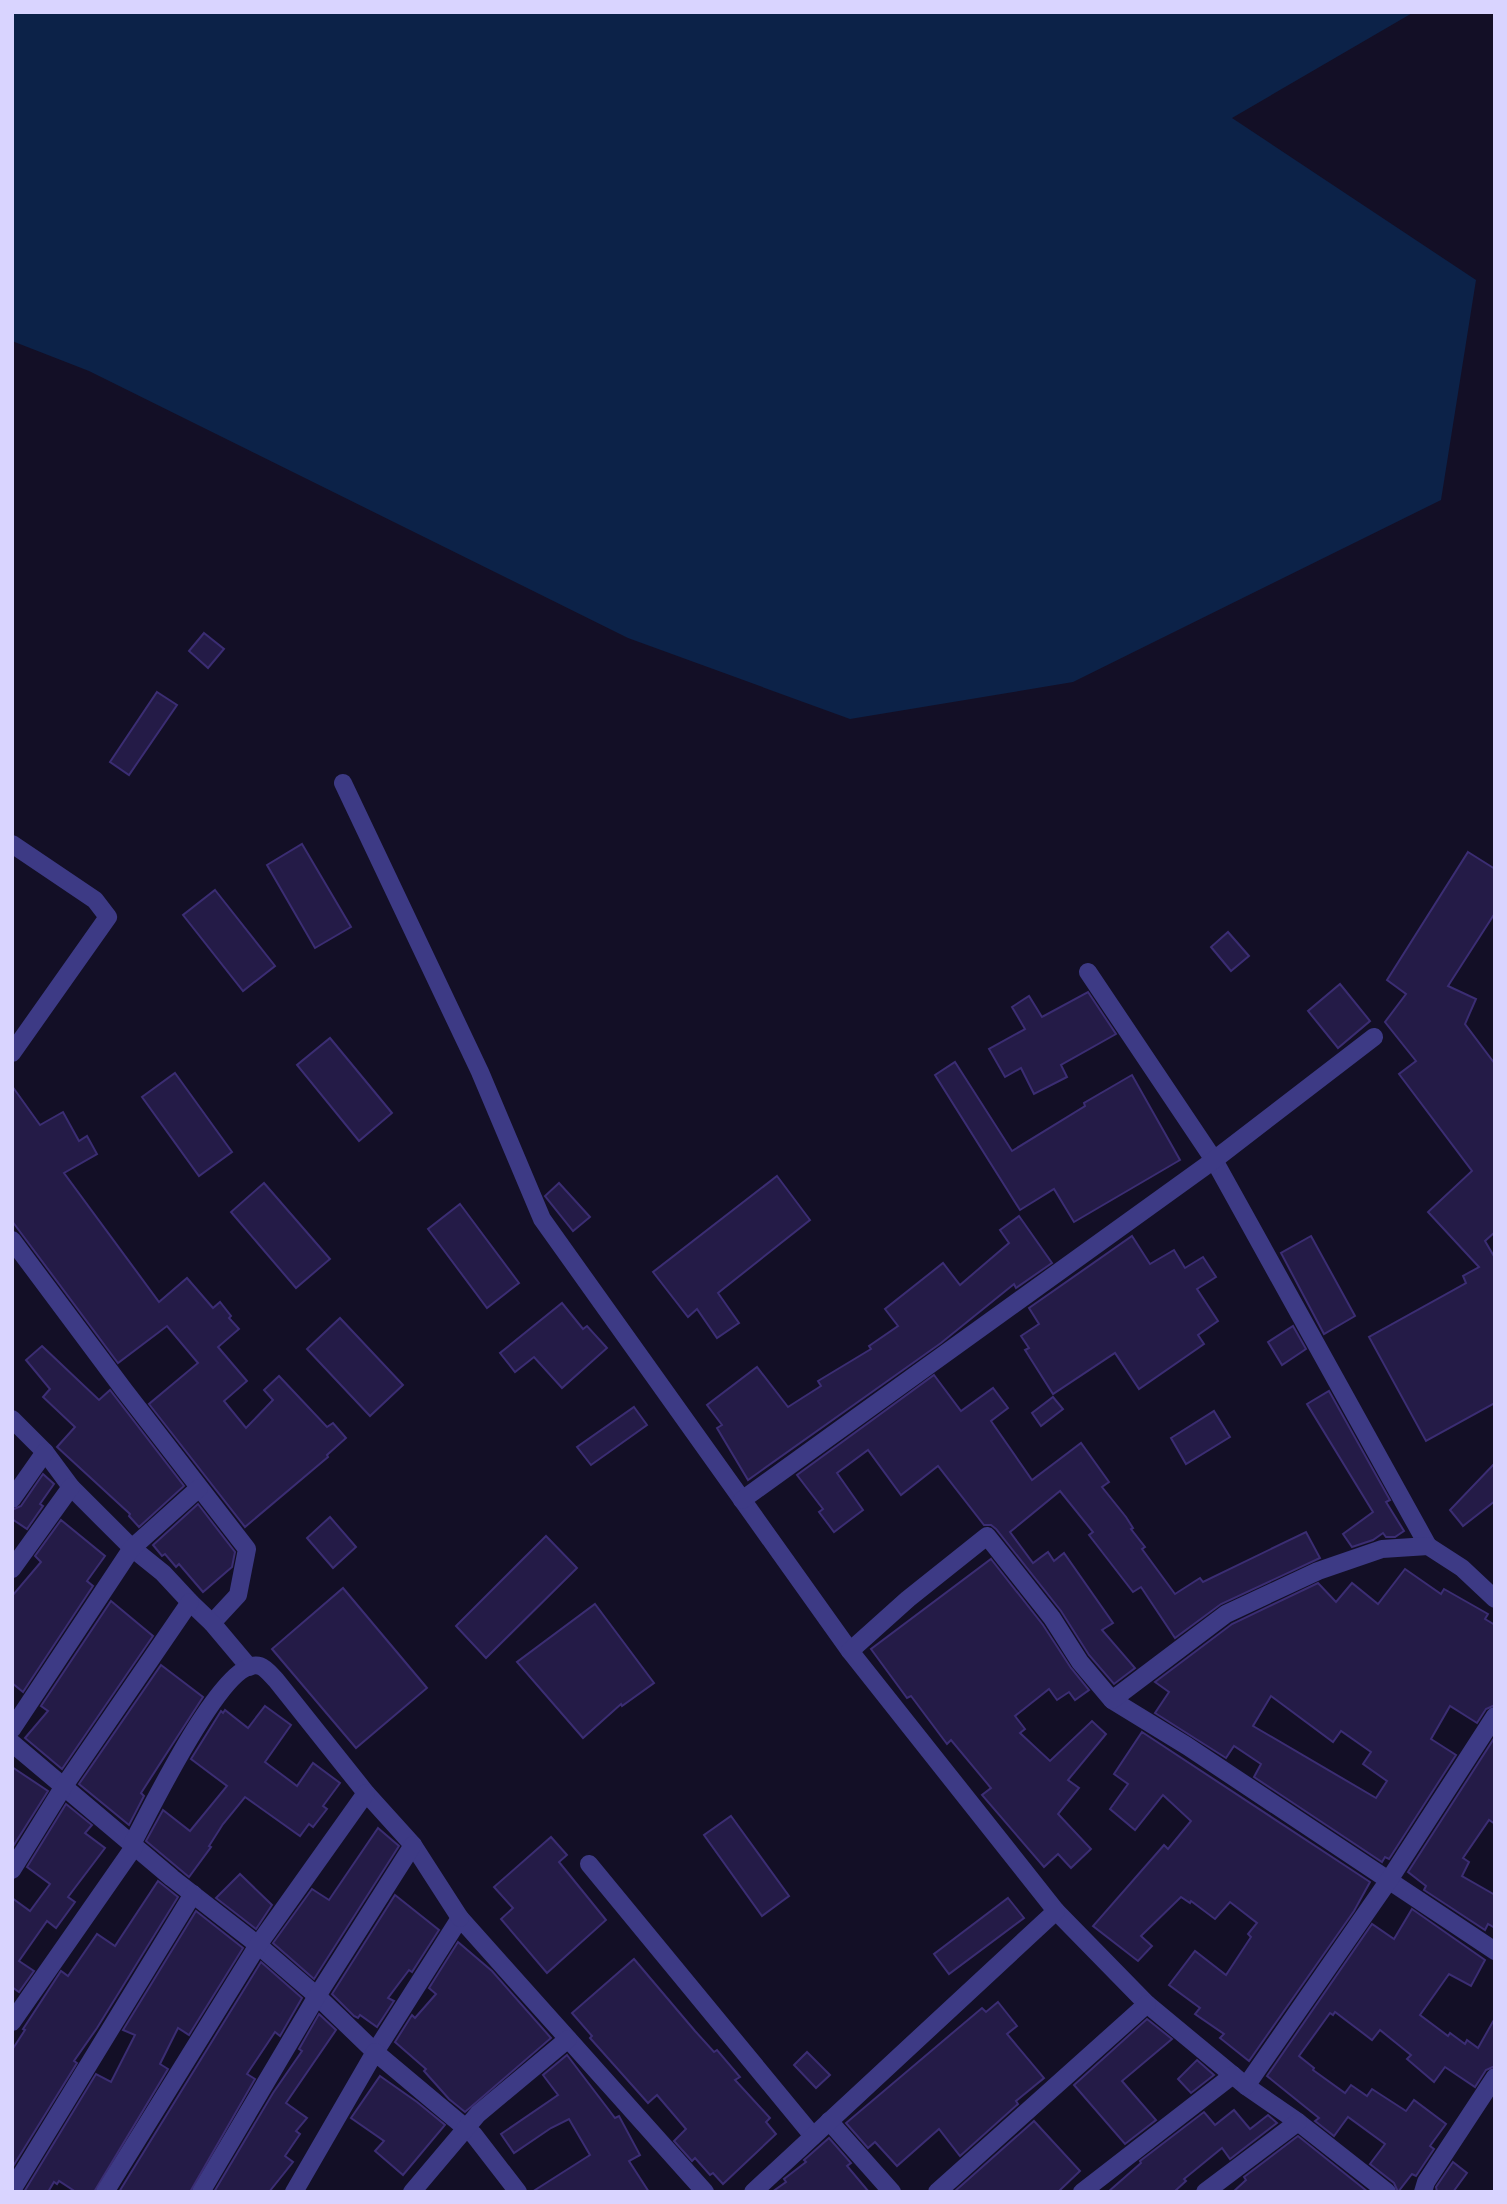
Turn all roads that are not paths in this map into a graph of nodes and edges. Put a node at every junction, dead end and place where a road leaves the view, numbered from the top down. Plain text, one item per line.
1 (343, 783) dead end
2 (12, 844) edge
3 (1088, 972) dead end
4 (1374, 1037) dead end
5 (12, 1053) edge
6 (1214, 1160) junction
7 (12, 1240) edge
8 (12, 1419) edge
9 (45, 1452) junction
10 (71, 1488) junction
11 (200, 1488) junction
12 (12, 1499) edge
13 (742, 1500) junction
14 (1428, 1546) junction
15 (132, 1548) junction
16 (12, 1569) edge
17 (1495, 1599) edge
18 (190, 1602) junction
19 (212, 1623) junction
20 (850, 1651) junction
21 (249, 1667) junction
22 (1112, 1700) junction
23 (1495, 1716) edge
24 (12, 1729) edge
25 (12, 1744) edge
26 (64, 1786) junction
27 (366, 1793) junction
28 (132, 1844) junction
29 (413, 1844) junction
30 (589, 1864) dead end
31 (12, 1870) edge
32 (1389, 1880) junction
33 (193, 1894) junction
34 (1056, 1911) junction
35 (460, 1918) junction
36 (258, 1945) junction
37 (1495, 1951) edge
38 (317, 1996) junction
39 (1147, 2004) junction
40 (12, 2022) edge
41 (568, 2039) junction
42 (375, 2052) junction
43 (1495, 2077) edge
44 (1240, 2081) junction
45 (830, 2121) junction
46 (1298, 2122) junction
47 (467, 2129) junction
48 (813, 2136) junction
49 (12, 2190) edge
50 (105, 2192) edge
51 (201, 2192) edge
52 (294, 2192) edge
53 (412, 2192) edge
54 (518, 2192) edge
55 (705, 2192) edge
56 (753, 2192) edge
57 (892, 2192) edge
58 (937, 2192) edge
59 (1082, 2192) edge
60 (1205, 2192) edge
61 (1387, 2192) edge
62 (1423, 2192) edge

1 - 13 street
2 - 5 street
3 - 6 street
4 - 6 street
6 - 13 street
6 - 14 street
7 - 11 street
8 - 9 street
9 - 10 street
9 - 12 street
10 - 15 street
10 - 16 street
11 - 15 street
11 - 19 street
13 - 20 street
14 - 17 street
14 - 22 street
15 - 18 street
15 - 24 street
18 - 19 street
18 - 26 street
19 - 21 street
20 - 22 street
20 - 34 street
21 - 27 street
21 - 28 street
22 - 32 street
23 - 32 street
25 - 26 street
26 - 28 street
26 - 31 street
27 - 29 street
27 - 36 street
28 - 33 street
28 - 40 street
29 - 35 street
29 - 38 street
30 - 48 street
32 - 37 street
32 - 44 street
33 - 36 street
33 - 49 street
34 - 39 street
34 - 45 street
35 - 41 street
35 - 42 street
36 - 38 street
36 - 50 street
38 - 42 street
38 - 51 street
39 - 44 street
39 - 58 street
41 - 47 street
41 - 55 street
42 - 47 street
42 - 52 street
43 - 62 street
44 - 46 street
44 - 59 street
45 - 48 street
45 - 57 street
46 - 60 street
46 - 61 street
47 - 53 street
47 - 54 street
48 - 56 street

